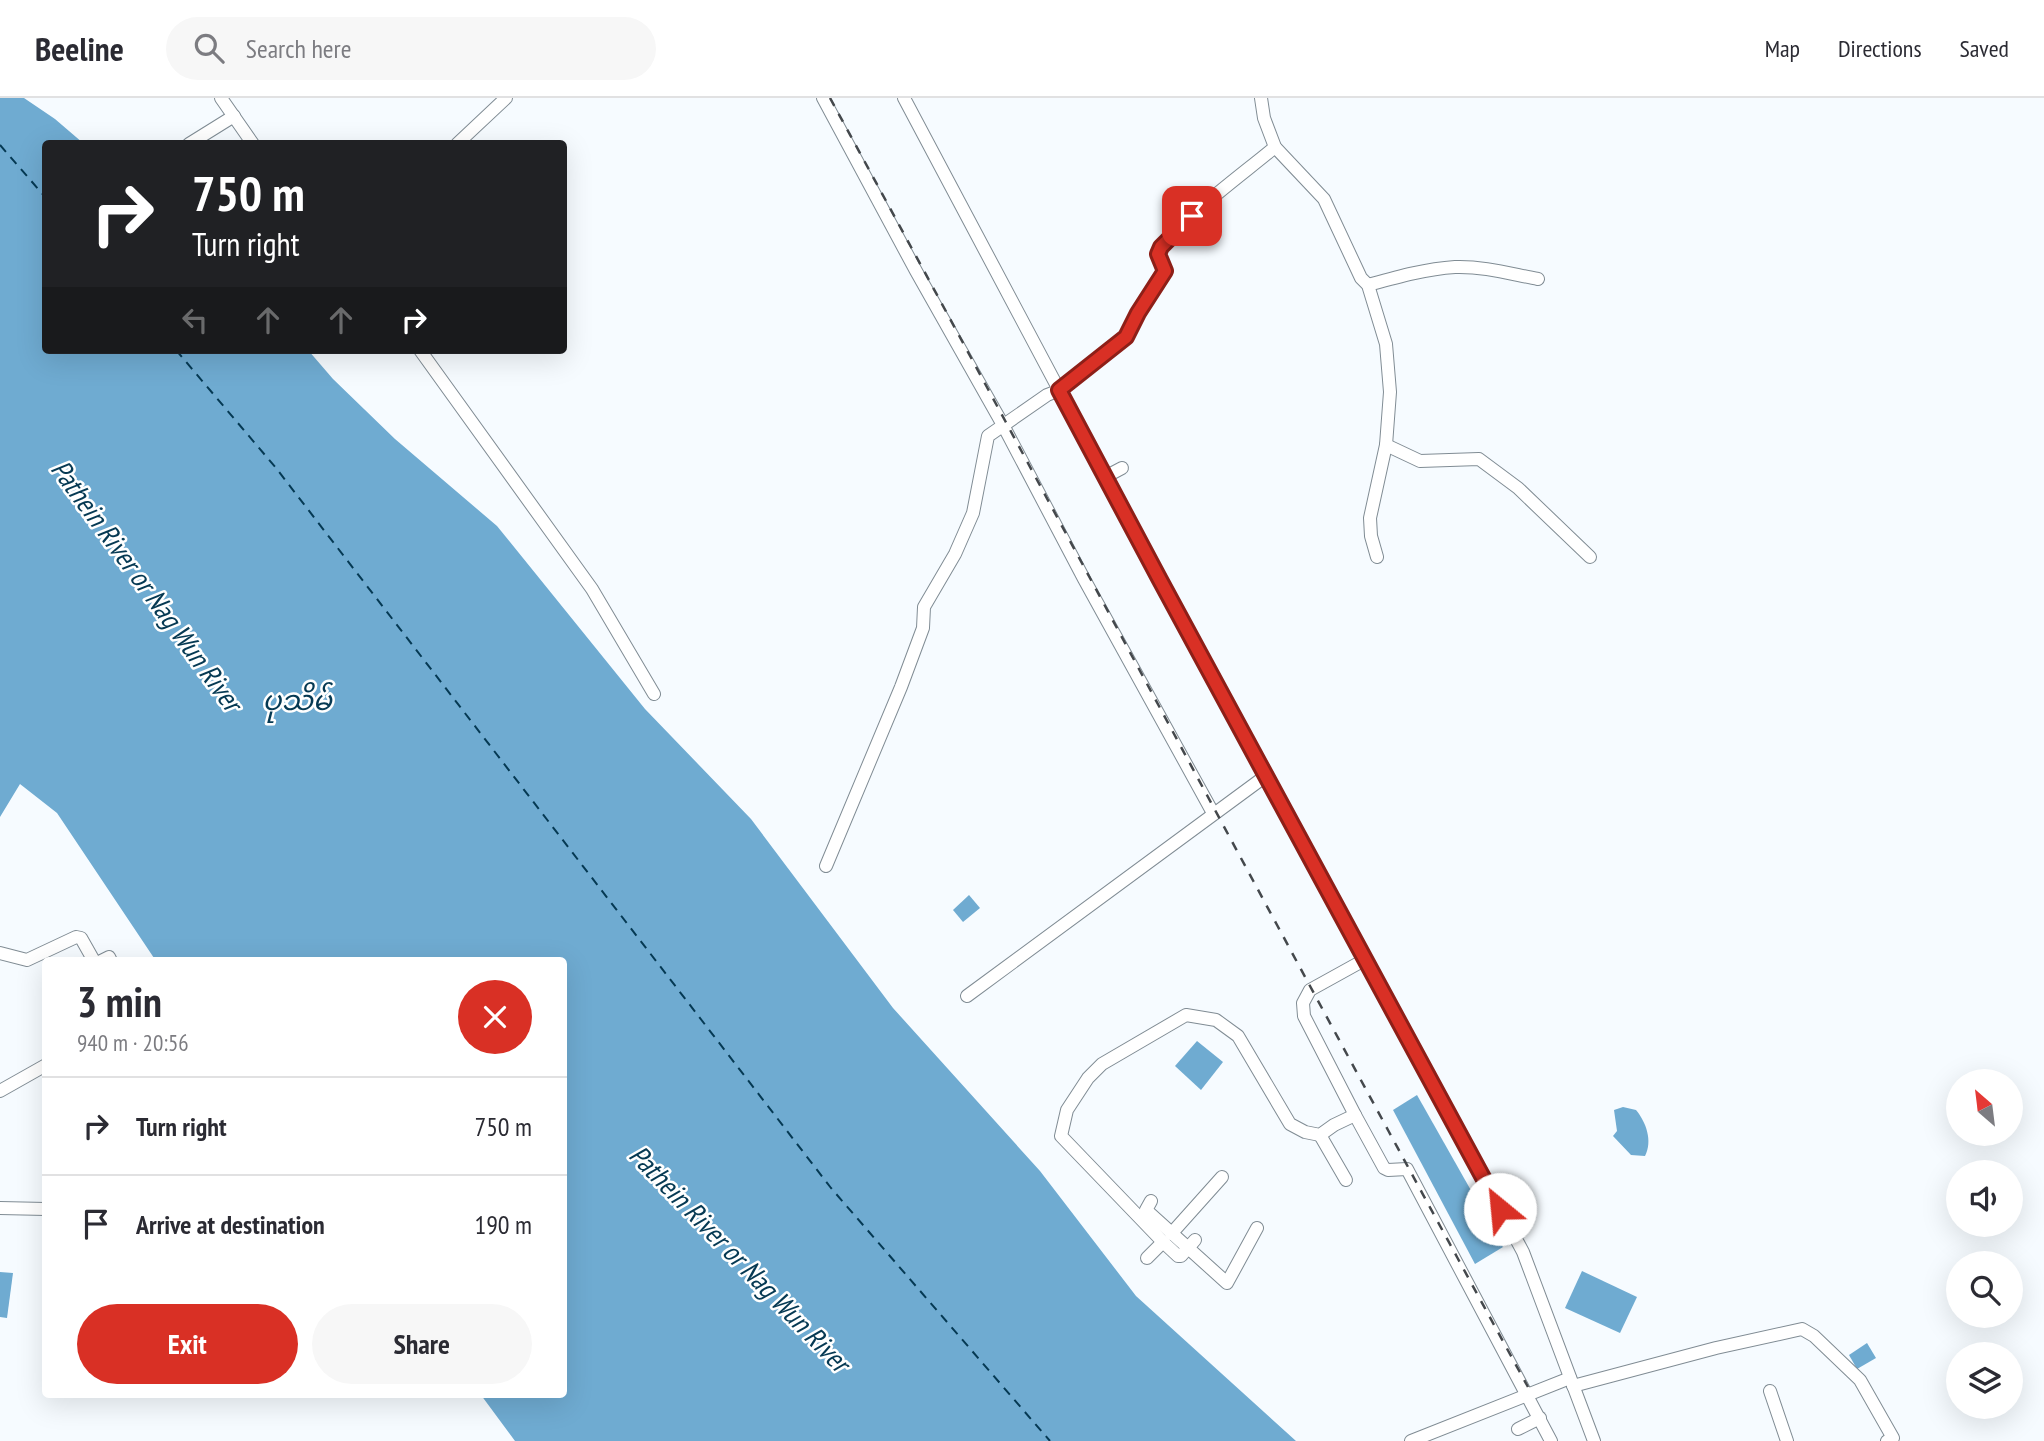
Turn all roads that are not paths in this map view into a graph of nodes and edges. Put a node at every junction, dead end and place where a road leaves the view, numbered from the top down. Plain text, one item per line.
1 (221, 98) edge
2 (506, 98) edge
3 (823, 98) edge
4 (904, 98) edge
5 (1261, 98) edge
6 (234, 116) junction
7 (196, 140) edge
8 (250, 140) edge
9 (461, 140) edge
10 (1275, 147) junction
11 (1538, 278) dead end
12 (1368, 285) junction
13 (423, 354) edge
14 (1059, 390) junction
15 (1003, 425) junction
16 (1386, 445) junction
17 (1122, 468) dead end
18 (1105, 477) junction
19 (1377, 557) dead end
20 (1591, 557) dead end
21 (654, 694) dead end
22 (1267, 775) junction
23 (1213, 813) junction
24 (825, 866) dead end
25 (0, 953) edge
26 (92, 957) edge
27 (1366, 959) junction
28 (967, 996) dead end
29 (42, 1067) edge
30 (0, 1091) edge
31 (1355, 1115) junction
32 (1320, 1135) junction
33 (1222, 1177) dead end
34 (1346, 1180) dead end
35 (1151, 1201) dead end
36 (0, 1208) edge
37 (42, 1209) edge
38 (1257, 1228) dead end
39 (1167, 1238) junction
40 (1147, 1258) dead end
41 (1572, 1382) junction
42 (1770, 1391) dead end
43 (1527, 1394) junction
44 (1539, 1418) junction
45 (1518, 1429) dead end
46 (1891, 1440) edge
47 (1411, 1441) edge
48 (1551, 1441) edge
49 (1594, 1441) edge
50 (1787, 1441) edge

1 - 6 street
2 - 9 street
3 - 15 street
4 - 14 street
5 - 10 street
6 - 7 street
6 - 8 street
10 - 12 street
10 - 14 street
11 - 12 street
12 - 16 street
13 - 21 street
14 - 15 street
14 - 18 street
15 - 23 street
15 - 24 street
16 - 19 street
16 - 20 street
17 - 18 street
18 - 22 street
22 - 23 street
22 - 27 street
23 - 28 street
25 - 26 street
27 - 31 street
27 - 41 street
29 - 30 street
31 - 32 street
31 - 43 street
32 - 34 street
32 - 39 street
33 - 39 street
35 - 39 street
36 - 37 street
38 - 39 street
39 - 40 street
41 - 43 street
41 - 46 street
41 - 49 street
42 - 50 street
43 - 44 street
43 - 47 street
44 - 45 street
44 - 48 street

